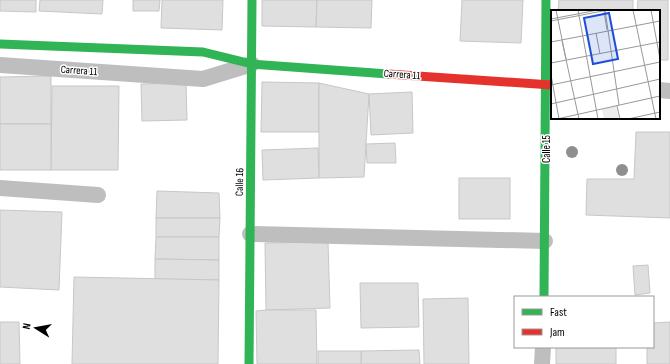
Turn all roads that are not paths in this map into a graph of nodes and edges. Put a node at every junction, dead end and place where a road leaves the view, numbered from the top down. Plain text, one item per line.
1 (252, 0) edge
2 (546, 0) edge
3 (0, 44) edge
4 (252, 64) junction
5 (0, 65) edge
6 (549, 85) edge
7 (660, 90) edge
8 (670, 91) edge
9 (0, 188) edge
10 (98, 195) dead end
11 (250, 234) junction
12 (545, 241) junction
13 (544, 296) edge
14 (543, 348) edge
15 (249, 364) edge
16 (542, 364) edge

1 - 4 main road, Calle 16
2 - 6 main road, Calle 15
3 - 4 main road, Carrera 11
4 - 5 street, Carrera 11
4 - 6 main road, Carrera 11
4 - 11 main road, Calle 16
6 - 12 main road, Calle 15
7 - 8 street
9 - 10 street
11 - 12 street
11 - 15 main road, Calle 16
12 - 13 main road, Calle 15
14 - 16 street

